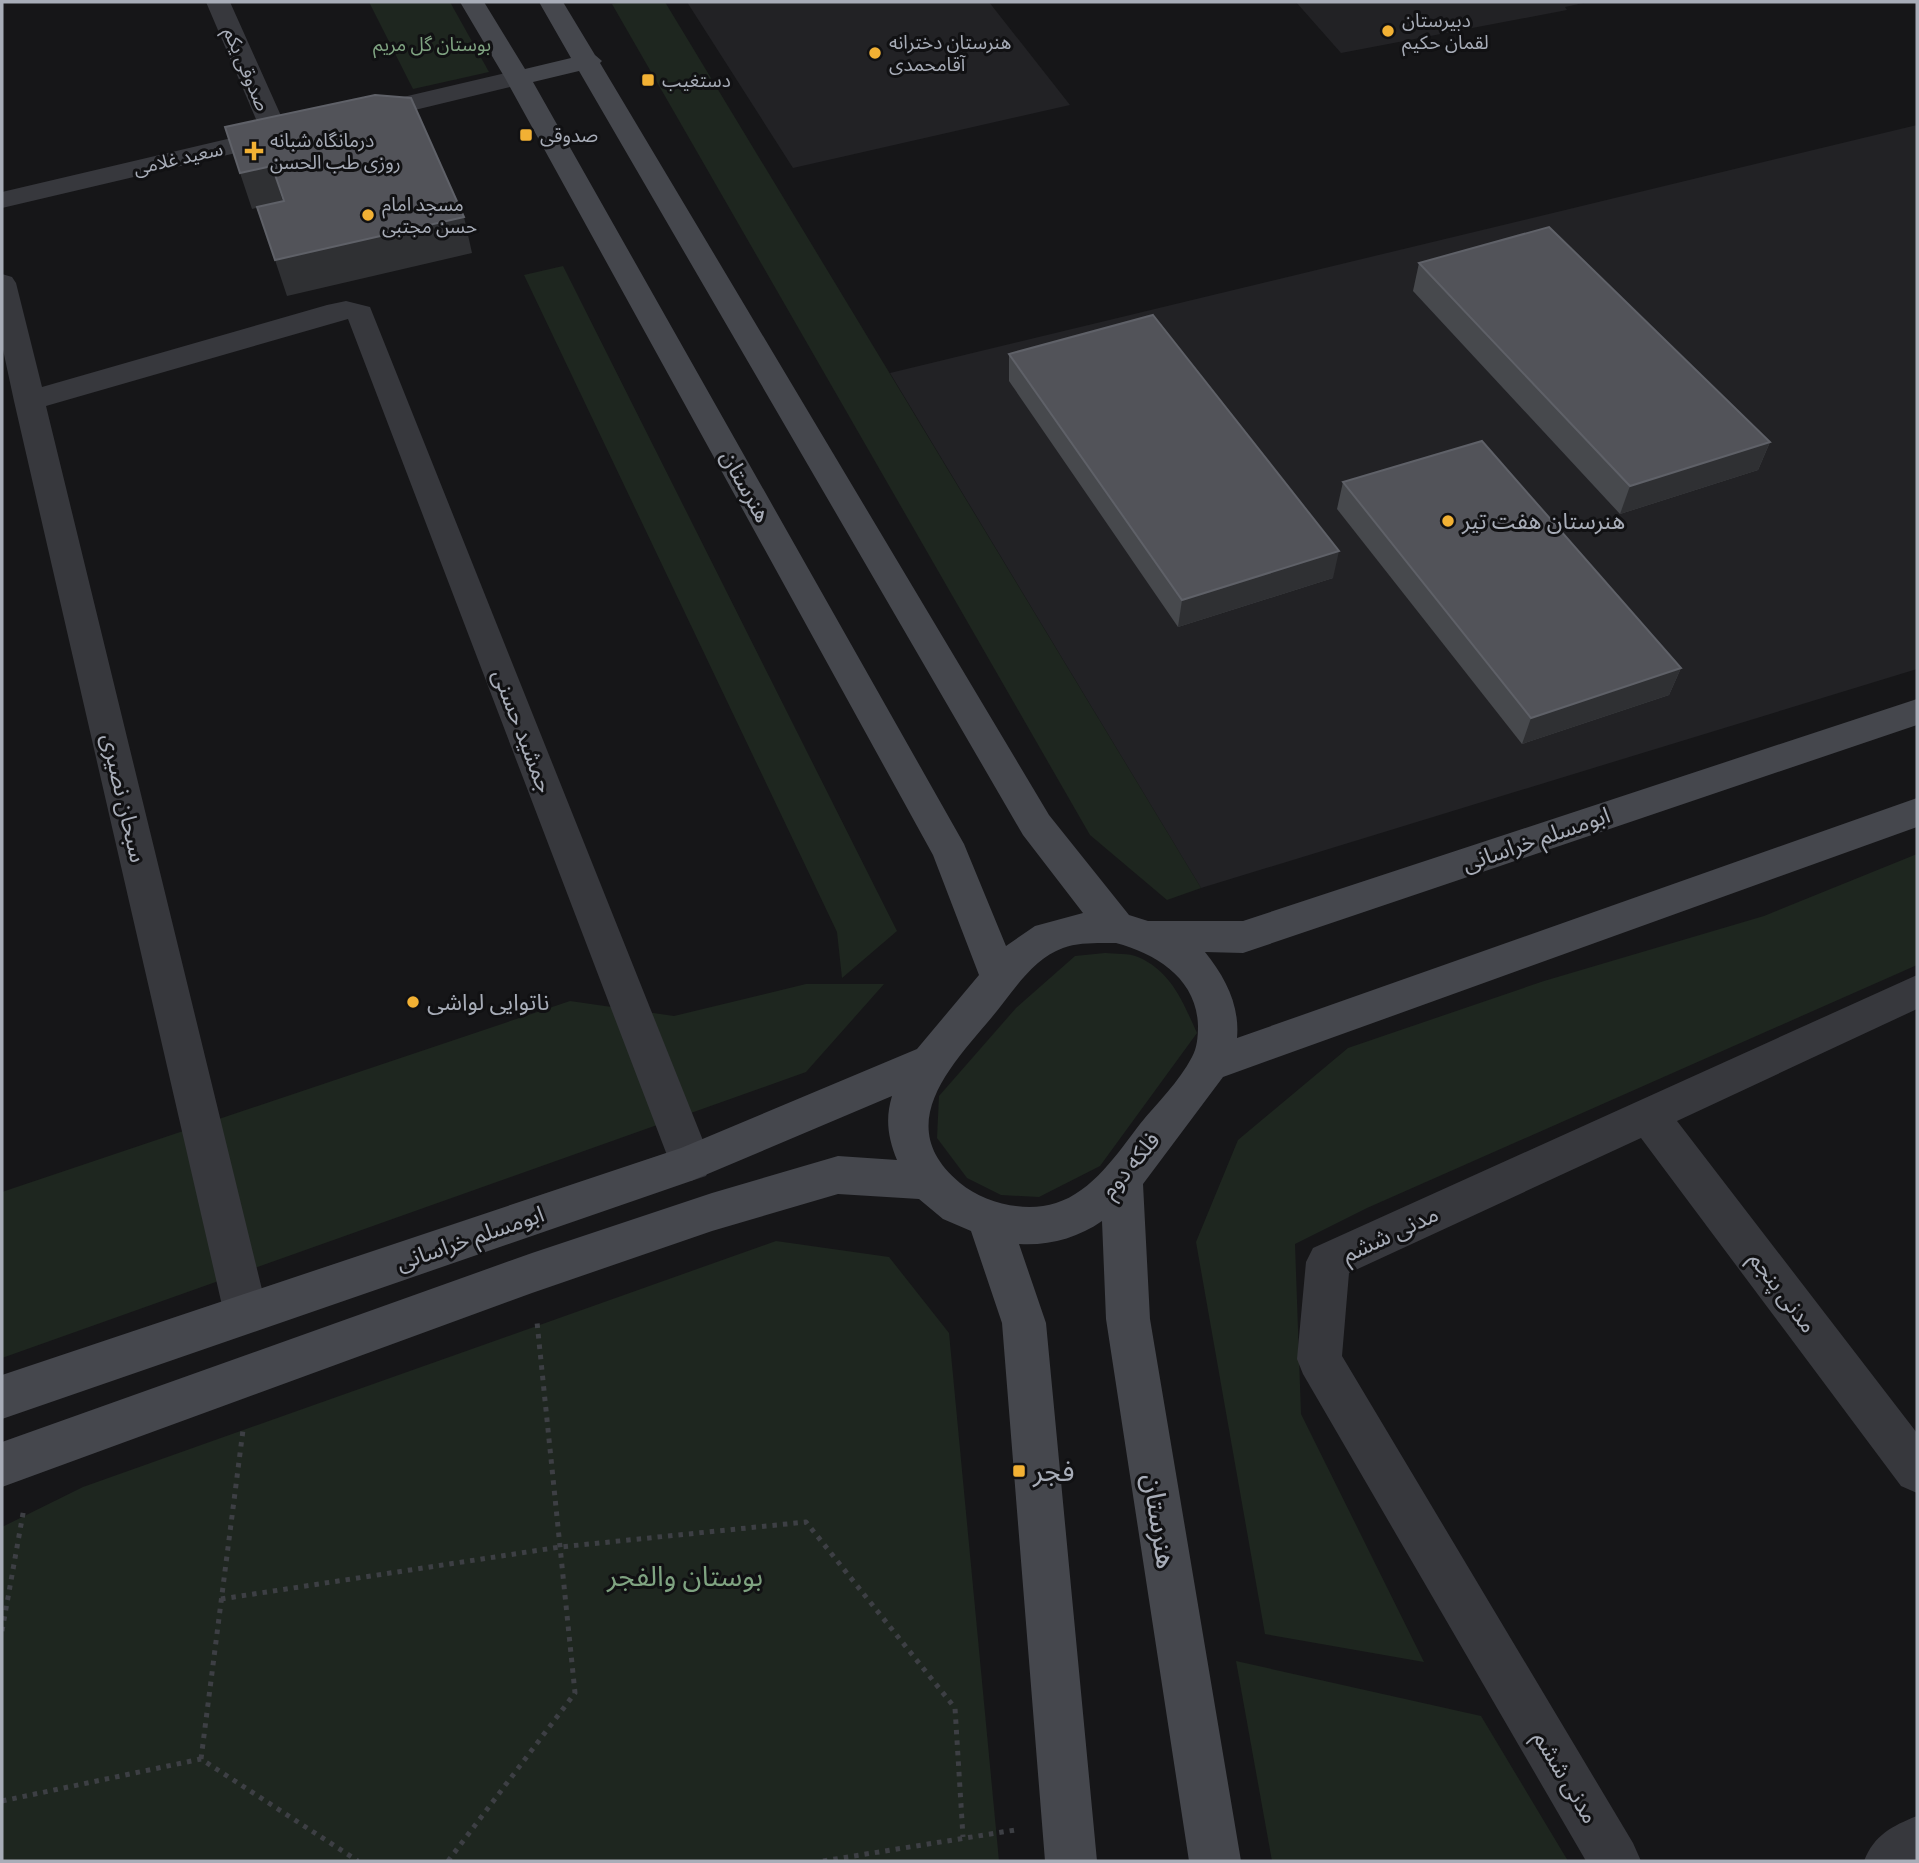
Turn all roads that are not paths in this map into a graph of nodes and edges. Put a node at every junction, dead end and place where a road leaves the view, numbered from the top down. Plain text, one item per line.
1 (218, 2) edge
2 (472, 2) edge
3 (551, 2) edge
4 (589, 61) junction
5 (519, 78) junction
6 (343, 119) edge
7 (303, 129) edge
8 (276, 135) junction
9 (2, 200) edge
10 (2, 283) edge
11 (29, 401) junction
12 (1917, 712) edge
13 (1917, 812) edge
14 (1133, 932) junction
15 (1000, 979) junction
16 (1917, 991) edge
17 (931, 1060) junction
18 (1209, 1065) junction
19 (1648, 1115) junction
20 (691, 1163) junction
21 (1122, 1179) junction
22 (928, 1181) junction
23 (989, 1220) junction
24 (246, 1314) junction
25 (2, 1397) edge
26 (18, 1459) edge
27 (1917, 1470) edge
28 (1069, 1842) edge
29 (1917, 1842) edge
30 (1215, 1861) edge
31 (1615, 1861) edge
32 (1890, 1861) edge

1 - 8 street, صدوقی یکم
2 - 5 main road, هنرستان
3 - 4 main road
4 - 5 main road
4 - 14 main road
5 - 6 street
5 - 15 main road, هنرستان
7 - 8 street, سعید غلامی
8 - 9 street, سعید غلامی
10 - 11 street, سبحان نصیری
11 - 20 street, جمشید حسنی
11 - 24 street, سبحان نصیری
12 - 14 main road, ابومسلم خراسانی
13 - 18 main road
14 - 15 main road, فلکه دوم
14 - 18 main road, فلکه دوم
15 - 17 main road, فلکه دوم
16 - 19 street, مدنی ششم
17 - 20 main road, ابومسلم خراسانی
17 - 22 main road, فلکه دوم
18 - 21 main road, فلکه دوم
19 - 27 street, مدنی پنجم
19 - 31 street, مدنی ششم
20 - 24 main road, ابومسلم خراسانی
21 - 23 main road, فلکه دوم
21 - 30 main road, هنرستان
22 - 23 main road, فلکه دوم
22 - 26 main road
23 - 28 main road
24 - 25 main road, ابومسلم خراسانی
29 - 32 street

